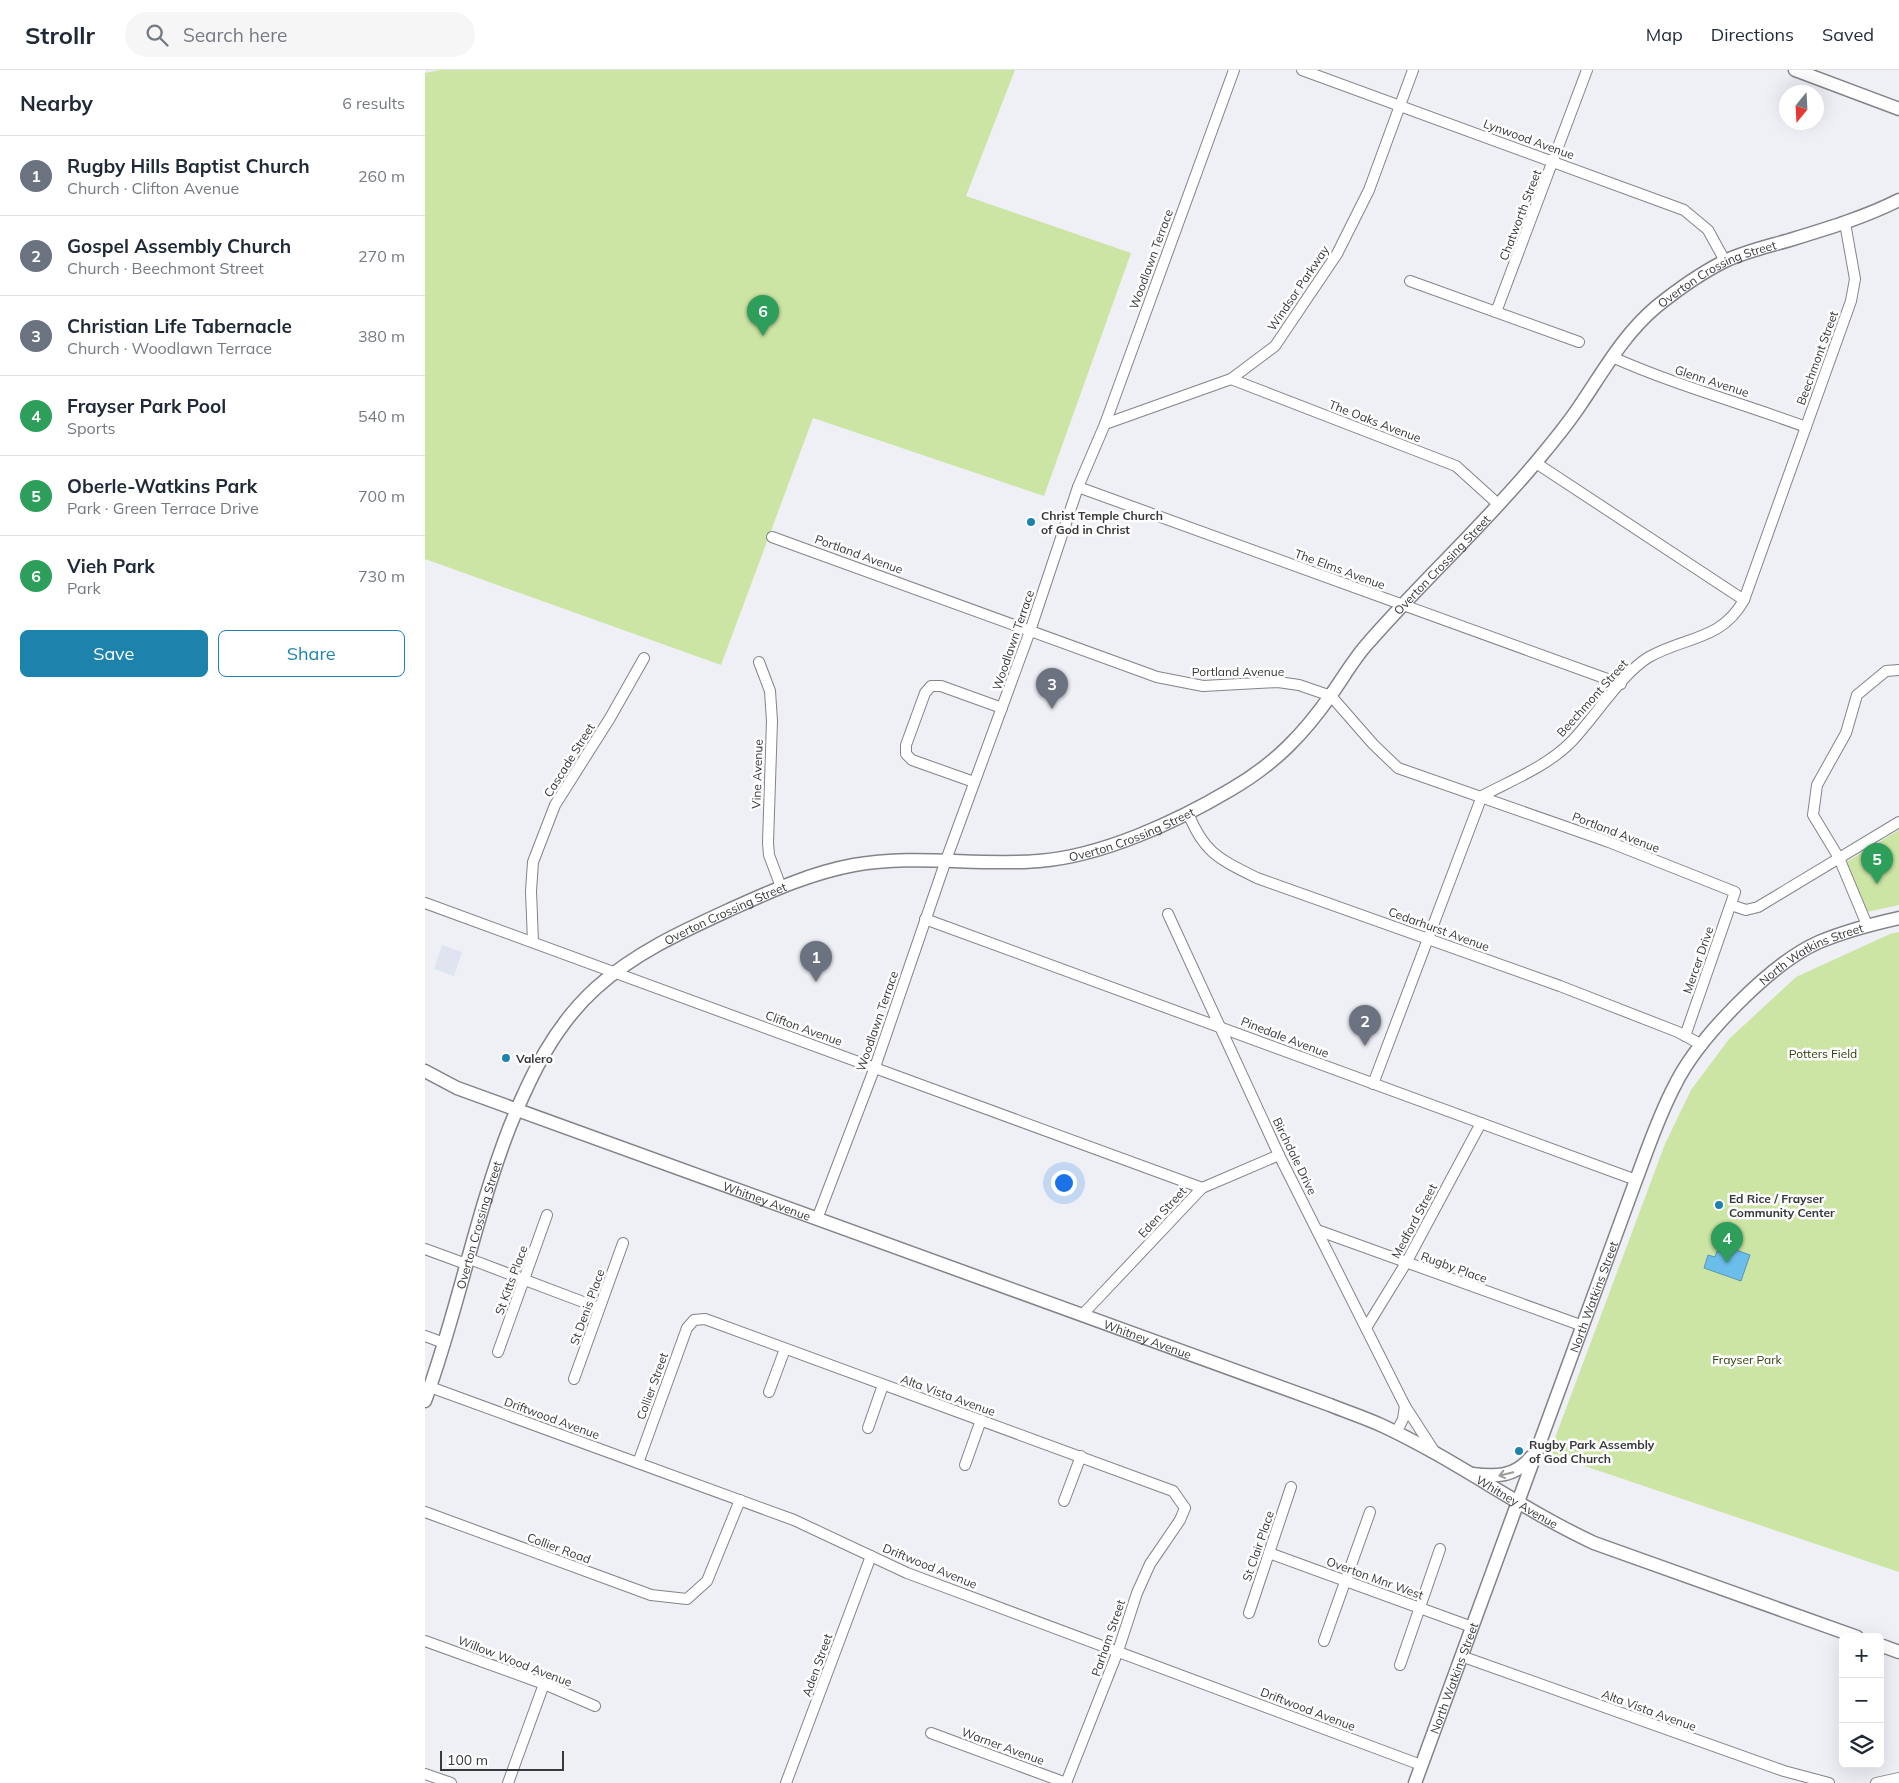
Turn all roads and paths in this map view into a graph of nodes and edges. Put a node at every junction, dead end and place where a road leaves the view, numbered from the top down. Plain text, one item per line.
1 (1234, 70) edge
2 (1302, 70) edge
3 (1413, 70) edge
4 (1587, 70) edge
5 (1795, 70) edge
6 (1400, 106) junction
7 (1899, 109) edge
8 (1554, 162) junction
9 (1899, 200) edge
10 (1845, 223) junction
11 (1725, 261) junction
12 (1410, 281) dead end
13 (1496, 312) junction
14 (1579, 342) dead end
15 (1612, 357) junction
16 (1231, 379) junction
17 (1105, 424) junction
18 (1806, 427) junction
19 (1536, 463) junction
20 (1078, 487) junction
21 (1498, 504) junction
22 (772, 537) dead end
23 (1744, 600) junction
24 (1403, 606) junction
25 (1030, 631) junction
26 (644, 658) dead end
27 (759, 662) dead end
28 (1899, 670) edge
29 (1621, 684) junction
30 (1331, 696) junction
31 (1002, 708) junction
32 (974, 782) junction
33 (1482, 796) junction
34 (1189, 813) junction
35 (1899, 822) edge
36 (1839, 858) junction
37 (946, 860) junction
38 (781, 887) junction
39 (1735, 892) joint
40 (425, 903) edge
41 (1731, 905) junction
42 (1168, 914) dead end
43 (1899, 918) edge
44 (925, 919) junction
45 (1867, 925) junction
46 (1429, 939) junction
47 (533, 942) junction
48 (615, 973) junction
49 (1221, 1025) junction
50 (1685, 1036) junction
51 (1702, 1045) junction
52 (875, 1067) junction
53 (425, 1071) edge
54 (1373, 1084) junction
55 (517, 1110) junction
56 (1481, 1123) junction
57 (1279, 1155) junction
58 (1636, 1180) junction
59 (1202, 1188) junction
60 (547, 1215) dead end
61 (817, 1219) junction
62 (1317, 1230) junction
63 (623, 1243) dead end
64 (425, 1249) edge
65 (466, 1261) junction
66 (1406, 1263) junction
67 (524, 1280) junction
68 (599, 1308) junction
69 (1083, 1314) junction
70 (694, 1320) joint
71 (1583, 1326) junction
72 (1366, 1328) junction
73 (425, 1336) edge
74 (444, 1343) junction
75 (785, 1349) junction
76 (498, 1352) dead end
77 (574, 1379) dead end
78 (883, 1385) junction
79 (430, 1387) junction
80 (769, 1392) dead end
81 (425, 1401) edge
82 (1405, 1406) junction
83 (981, 1420) junction
84 (868, 1428) dead end
85 (1396, 1433) junction
86 (1537, 1449) junction
87 (1437, 1455) junction
88 (1081, 1456) junction
89 (638, 1463) junction
90 (965, 1465) dead end
91 (1467, 1473) junction
92 (1291, 1487) dead end
93 (740, 1500) junction
94 (1064, 1501) dead end
95 (1517, 1503) junction
96 (1185, 1508) joint
97 (425, 1512) edge
98 (1370, 1512) dead end
99 (1440, 1549) dead end
100 (1269, 1553) junction
101 (871, 1556) junction
102 (1345, 1581) junction
103 (1420, 1608) junction
104 (1249, 1613) dead end
105 (1472, 1627) junction
106 (1846, 1633) edge
107 (425, 1641) edge
108 (1324, 1641) dead end
109 (1884, 1646) edge
110 (1118, 1651) junction
111 (1899, 1652) edge
112 (1461, 1656) junction
113 (1400, 1665) dead end
114 (544, 1684) junction
115 (595, 1706) dead end
116 (931, 1733) dead end
117 (1421, 1765) junction
118 (425, 1774) edge
119 (1899, 1778) edge
120 (451, 1783) edge
121 (508, 1783) edge
122 (786, 1783) edge
123 (1066, 1783) edge
124 (1415, 1783) edge
125 (1829, 1783) edge
126 (1876, 1783) edge

1 - 17 street, Woodlawn Terrace
2 - 6 street, Lynwood Avenue
3 - 6 street, Windsor Parkway
4 - 8 street, Chatworth Street
5 - 7 main road
6 - 8 street, Lynwood Avenue
6 - 16 street, Windsor Parkway
8 - 11 street, Lynwood Avenue
8 - 13 street, Chatworth Street
9 - 10 main road, Overton Crossing Street
10 - 11 main road, Overton Crossing Street
10 - 18 street, Beechmont Street
11 - 15 main road, Overton Crossing Street
12 - 13 street
13 - 14 street
15 - 18 street, Glenn Avenue
15 - 19 main road, Overton Crossing Street
16 - 17 street, Windsor Parkway
16 - 21 street, The Oaks Avenue
17 - 20 street, Woodlawn Terrace
18 - 23 street, Beechmont Street
19 - 21 main road, Overton Crossing Street
19 - 23 street
20 - 24 street, The Elms Avenue
20 - 25 street, Woodlawn Terrace
21 - 24 main road, Overton Crossing Street
22 - 25 street, Portland Avenue
23 - 29 street, Beechmont Street
24 - 29 street, The Elms Avenue
24 - 30 main road, Overton Crossing Street
25 - 30 street, Portland Avenue
25 - 31 street, Woodlawn Terrace
26 - 47 street, Cascade Street
27 - 38 street, Vine Avenue
28 - 36 street
29 - 33 street, Beechmont Street
30 - 33 street, Portland Avenue
30 - 34 main road, Overton Crossing Street
31 - 32 street, Woodlawn Terrace
31 - 32 street
32 - 37 street, Woodlawn Terrace
33 - 39 street, Portland Avenue
33 - 46 street
34 - 37 main road, Overton Crossing Street
34 - 46 street, Cedarhurst Avenue
35 - 36 street
36 - 41 street
36 - 45 street
37 - 38 main road, Overton Crossing Street
37 - 44 street, Woodlawn Terrace
38 - 48 main road, Overton Crossing Street
39 - 41 street, Mercer Drive
40 - 47 street, Clifton Avenue
41 - 50 street, Mercer Drive
42 - 49 street, Birchdale Drive
43 - 45 main road, North Watkins Street
44 - 49 street, Pinedale Avenue
44 - 52 street, Woodlawn Terrace
45 - 51 main road, North Watkins Street
46 - 50 street, Cedarhurst Avenue
46 - 54 street
47 - 48 street, Clifton Avenue
48 - 52 street, Clifton Avenue
48 - 55 main road, Overton Crossing Street
49 - 54 street, Pinedale Avenue
49 - 57 street, Birchdale Drive
50 - 51 street, Cedarhurst Avenue
51 - 58 main road, North Watkins Street
52 - 59 street, Clifton Avenue
52 - 61 street, Woodlawn Terrace
53 - 55 main road, Whitney Avenue
54 - 56 street, Pinedale Avenue
55 - 61 main road, Whitney Avenue
55 - 65 main road, Overton Crossing Street
56 - 58 street, Pinedale Avenue
56 - 66 street, Medford Street
57 - 59 street, Eden Street
57 - 62 street, Birchdale Drive
58 - 71 main road, North Watkins Street
59 - 69 street, Eden Street
60 - 67 street, St Kitts Place
61 - 69 main road, Whitney Avenue
62 - 66 street, Rugby Place
62 - 72 street, Birchdale Drive
63 - 68 street, St Denis Place
64 - 65 street
65 - 67 street
65 - 74 main road, Overton Crossing Street
66 - 71 street, Rugby Place
66 - 72 street, Medford Street
67 - 68 street
67 - 76 street, St Kitts Place
68 - 77 street, St Denis Place
69 - 85 main road, Whitney Avenue
70 - 75 street, Alta Vista Avenue
70 - 89 street, Collier Street
71 - 86 main road, North Watkins Street
72 - 82 street, Birchdale Drive
73 - 74 street
74 - 79 main road, Overton Crossing Street
75 - 78 street, Alta Vista Avenue
75 - 80 street
78 - 83 street, Alta Vista Avenue
78 - 84 street
79 - 81 main road, Overton Crossing Street
79 - 89 street, Driftwood Avenue
82 - 85 street
82 - 87 street, Birchdale Drive
83 - 88 street, Alta Vista Avenue
83 - 90 street
85 - 87 main road, Whitney Avenue
86 -> 91 main road
86 - 95 main road, North Watkins Street
87 - 91 main road, Whitney Avenue
88 - 94 street
88 - 96 street, Alta Vista Avenue
89 - 93 street, Driftwood Avenue
91 - 95 main road, Whitney Avenue
92 - 100 street, St Clair Place
93 - 97 street, Collier Road
93 - 101 street, Driftwood Avenue
95 - 105 main road, North Watkins Street
95 - 106 main road, Whitney Avenue
96 - 110 street, Parham Street
98 - 102 street
99 - 103 street
100 - 102 street, Overton Mnr West
100 - 104 street, St Clair Place
101 - 110 street, Driftwood Avenue
101 - 122 street, Aden Street
102 - 103 street, Overton Mnr West
102 - 108 street
103 - 105 street, Overton Mnr West
103 - 113 street
105 - 112 main road, North Watkins Street
107 - 114 street, Willow Wood Avenue
109 - 111 main road
110 - 117 street, Driftwood Avenue
110 - 123 street, Parham Street
112 - 117 main road, North Watkins Street
112 - 125 street, Alta Vista Avenue
114 - 115 street, Willow Wood Avenue
114 - 121 street
116 - 123 street, Warner Avenue
117 - 124 main road, North Watkins Street
118 - 120 street
119 - 126 street

